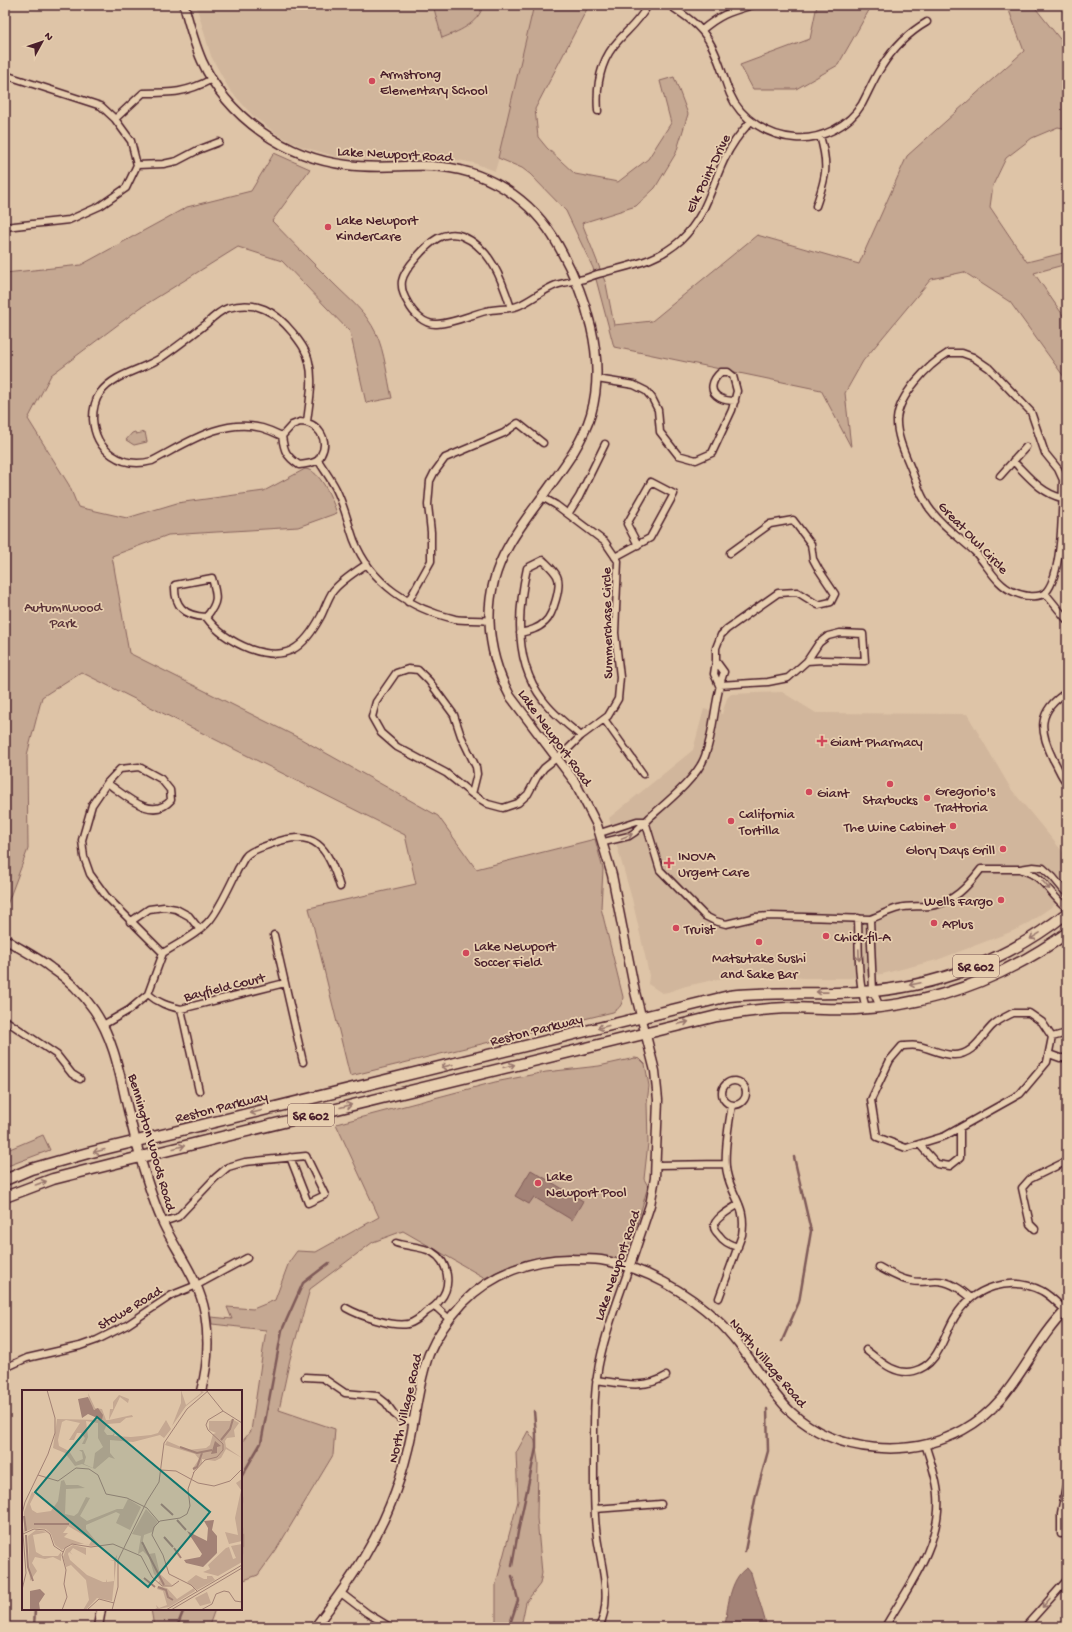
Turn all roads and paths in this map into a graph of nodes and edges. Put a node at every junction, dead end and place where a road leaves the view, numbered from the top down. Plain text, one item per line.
1 (184, 5) edge
2 (648, 5) edge
3 (669, 5) edge
4 (753, 5) edge
5 (927, 22) dead end
6 (702, 30) junction
7 (5, 75) edge
8 (212, 79) junction
9 (598, 110) dead end
10 (115, 119) junction
11 (751, 121) junction
12 (820, 136) junction
13 (219, 142) dead end
14 (137, 165) junction
15 (816, 206) dead end
16 (5, 227) edge
17 (575, 280) junction
18 (510, 308) junction
19 (597, 379) junction
20 (735, 401) junction
21 (307, 422) junction
22 (282, 436) junction
23 (543, 443) dead end
24 (606, 444) dead end
25 (1026, 448) dead end
26 (318, 460) junction
27 (1014, 462) junction
28 (1000, 476) dead end
29 (542, 497) junction
30 (1062, 498) junction
31 (568, 514) junction
32 (638, 544) junction
33 (730, 553) dead end
34 (615, 557) junction
35 (367, 564) junction
36 (1045, 593) junction
37 (408, 602) junction
38 (206, 617) junction
39 (488, 620) junction
40 (1067, 620) edge
41 (520, 633) junction
42 (716, 661) junction
43 (807, 661) junction
44 (719, 685) junction
45 (1067, 692) edge
46 (604, 719) junction
47 (581, 736) junction
48 (557, 758) junction
49 (643, 774) dead end
50 (1067, 783) edge
51 (107, 784) junction
52 (472, 794) junction
53 (645, 822) junction
54 (600, 833) junction
55 (604, 842) junction
56 (1020, 869) junction
57 (340, 886) dead end
58 (1067, 894) edge
59 (1067, 908) edge
60 (1067, 913) edge
61 (858, 918) junction
62 (870, 919) junction
63 (130, 922) junction
64 (200, 930) junction
65 (1067, 933) edge
66 (274, 935) dead end
67 (5, 939) edge
68 (163, 953) junction
69 (285, 983) junction
70 (873, 991) junction
71 (861, 992) junction
72 (148, 994) junction
73 (880, 1007) junction
74 (866, 1008) junction
75 (181, 1009) junction
76 (641, 1017) junction
77 (5, 1020) edge
78 (103, 1025) junction
79 (645, 1032) junction
80 (1067, 1033) edge
81 (1052, 1037) junction
82 (1049, 1054) junction
83 (1067, 1058) edge
84 (303, 1062) dead end
85 (80, 1080) dead end
86 (200, 1091) dead end
87 (732, 1105) junction
88 (960, 1128) junction
89 (136, 1141) junction
90 (918, 1144) junction
91 (141, 1156) junction
92 (290, 1157) junction
93 (1067, 1161) edge
94 (725, 1164) junction
95 (656, 1165) junction
96 (5, 1180) edge
97 (5, 1197) edge
98 (739, 1204) junction
99 (163, 1222) junction
100 (1034, 1230) dead end
101 (396, 1243) dead end
102 (738, 1246) junction
103 (247, 1258) dead end
104 (880, 1267) dead end
105 (629, 1268) junction
106 (197, 1285) junction
107 (719, 1298) dead end
108 (971, 1298) junction
109 (435, 1306) junction
110 (346, 1308) dead end
111 (1066, 1310) edge
112 (449, 1319) junction
113 (866, 1350) dead end
114 (5, 1368) edge
115 (666, 1376) dead end
116 (305, 1377) dead end
117 (596, 1380) junction
118 (201, 1390) edge
119 (414, 1422) junction
120 (925, 1444) junction
121 (1067, 1481) edge
122 (661, 1504) dead end
123 (595, 1509) junction
124 (1061, 1534) dead end
125 (1067, 1580) edge
126 (341, 1594) junction
127 (101, 1610) edge
128 (98, 1627) edge
129 (315, 1627) edge
130 (390, 1627) edge
131 (598, 1627) edge
132 (885, 1627) edge
133 (1025, 1627) edge

1 - 8 street, Lake Newport Road
2 - 9 street
3 - 6 street
4 - 6 street
5 - 12 street
6 - 11 street
7 - 10 street
8 - 10 street
8 - 17 street, Lake Newport Road
10 - 14 street
11 - 12 street
11 - 17 street, Elk Point Drive
12 - 15 street
13 - 14 street
14 - 16 street
17 - 18 street, Elk Point Drive
17 - 19 street, Lake Newport Road
18 - 18 street
19 - 20 street
19 - 29 street, Lake Newport Road
20 - 20 street
21 - 22 street
21 - 22 street
21 - 26 street
22 - 26 street
23 - 37 street
24 - 31 street
25 - 27 street
26 - 35 street
27 - 28 street
27 - 30 street
29 - 31 street, Summerchase Circle
29 - 39 street, Lake Newport Road
30 - 36 street, Great Owl Circle
30 - 36 street, Great Owl Circle
31 - 34 street, Summerchase Circle
32 - 32 street
32 - 34 street
33 - 42 street
34 - 46 street, Summerchase Circle
35 - 37 street
35 - 38 street
36 - 40 street
37 - 39 street
38 - 38 street
39 - 48 street, Lake Newport Road
41 - 41 street
41 - 47 street
42 - 44 street
42 - 44 street
43 - 43 street
43 - 44 street
44 - 53 street
45 - 50 street
46 - 47 street, Summerchase Circle
46 - 49 street
47 - 48 street, Summerchase Circle
48 - 52 street, Summerchase Circle
48 - 54 street, Lake Newport Road
51 - 51 street
51 - 63 street
52 - 52 street, Summerchase Circle
53 - 54 street
55 -> 53 street
53 - 61 street
54 - 55 street, Lake Newport Road
55 - 76 street, Lake Newport Road
56 - 58 street
56 -> 59 street
56 - 62 street
57 - 64 street
60 -> 70 main road, Reston Parkway / SR 602
61 - 62 street
61 -> 71 street
62 - 70 street
63 - 64 street
63 - 68 street
64 - 68 street
65 - 73 main road, Reston Parkway / SR 602
66 - 69 street, Bayfield Court
67 - 78 street, Bennington Woods Road
68 - 72 street
69 - 75 street, Bayfield Court
69 - 84 street, Bayfield Court
70 - 71 main road, Reston Parkway / SR 602
70 - 73 street
71 - 74 street
71 -> 76 main road, Reston Parkway / SR 602
72 - 75 street, Bayfield Court
72 - 78 street
73 - 74 main road, Reston Parkway / SR 602
79 -> 74 main road, Reston Parkway / SR 602
75 - 86 street
76 - 79 street, Lake Newport Road
76 -> 89 main road, Reston Parkway / SR 602
77 - 85 street
78 - 89 street, Bennington Woods Road
91 -> 79 main road, Reston Parkway / SR 602
79 - 95 street, Lake Newport Road
80 - 81 street
81 - 82 street
81 - 90 street
82 - 83 street
82 - 88 street
87 - 87 street
87 - 94 street
88 - 90 street
88 - 90 street
89 - 91 street, Bennington Woods Road
89 -> 96 main road, Reston Parkway / SR 602
97 -> 91 main road, Reston Parkway / SR 602
91 - 99 street, Bennington Woods Road
92 - 92 street
92 - 99 street
93 - 100 street
94 - 95 street
94 - 98 street
95 - 105 street, Lake Newport Road
98 - 102 street
98 - 102 street
99 - 106 street, Bennington Woods Road
101 - 109 street
102 - 107 street
103 - 106 street, Stowe Road
104 - 108 street
105 - 112 street, North Village Road
105 - 117 street, Lake Newport Road
105 - 120 street, North Village Road
106 - 114 street, Stowe Road
106 - 118 street, Bennington Woods Road
108 - 111 street
108 - 113 street
109 - 110 street
109 - 112 street
111 - 120 street, North Village Road
112 - 119 street, North Village Road
115 - 117 street
116 - 119 street
117 - 123 street, Lake Newport Road
119 - 126 street, North Village Road
120 - 132 street
121 - 124 street
122 - 123 street
123 - 131 street, Lake Newport Road
125 -> 133 street
126 - 129 street, North Village Road
126 - 130 street
127 - 128 street

